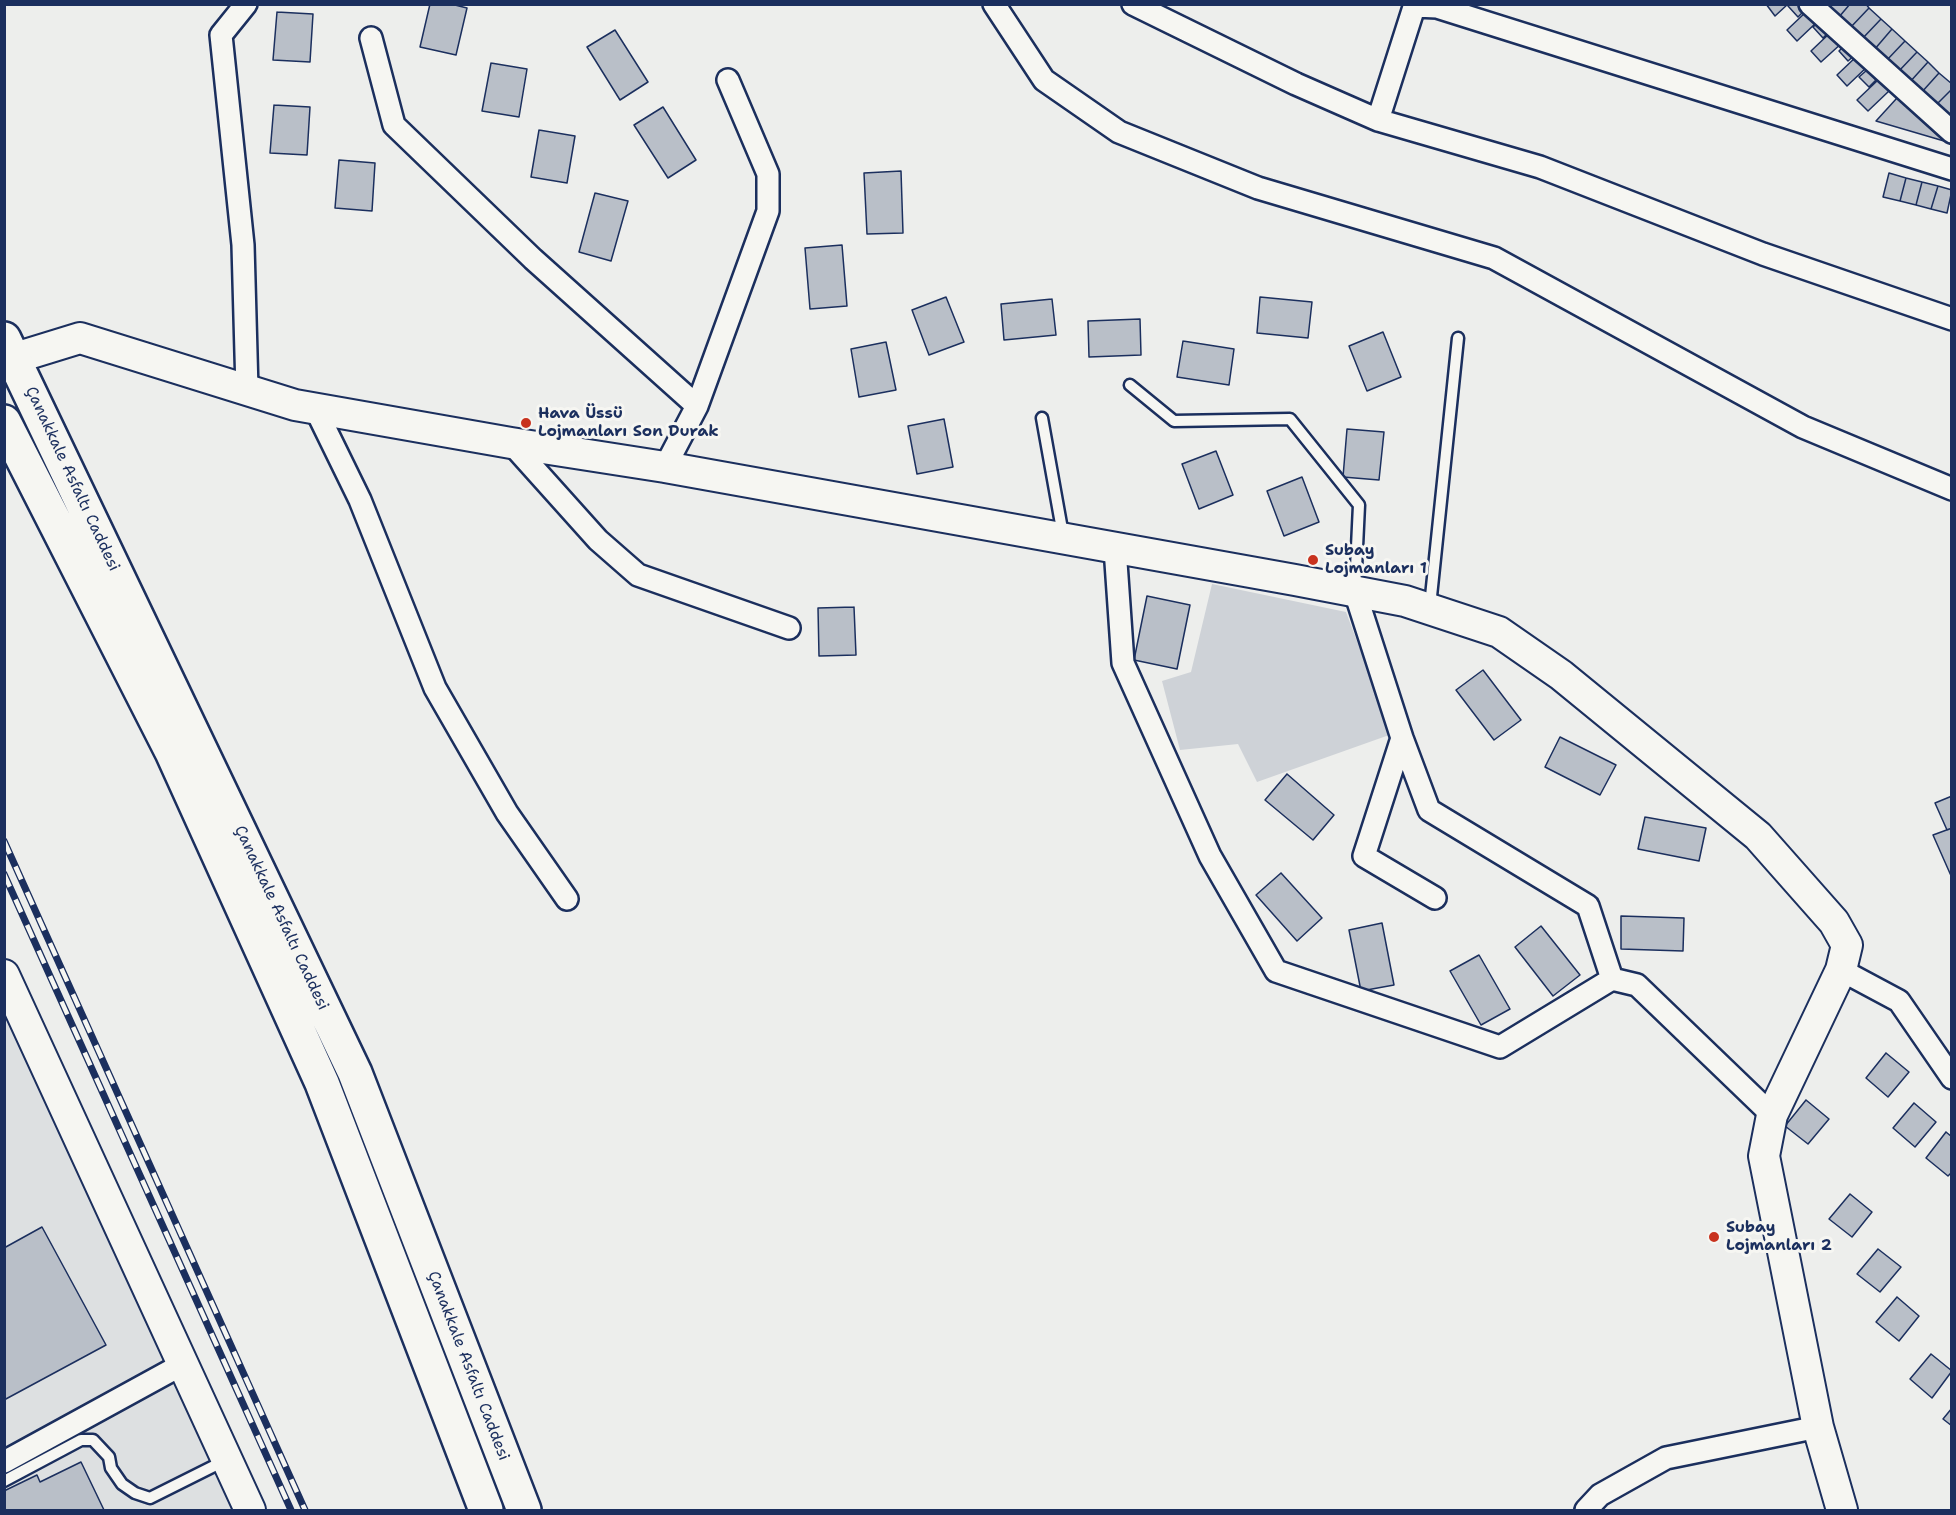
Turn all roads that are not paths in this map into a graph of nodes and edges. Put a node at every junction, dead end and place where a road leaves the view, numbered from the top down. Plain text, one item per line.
1 (246, 4) edge
2 (994, 4) edge
3 (1132, 4) edge
4 (1810, 4) edge
5 (1415, 5) edge
6 (371, 38) dead end
7 (728, 80) dead end
8 (1378, 120) junction
9 (1952, 132) edge
10 (1952, 169) edge
11 (1952, 319) edge
12 (1458, 338) dead end
13 (10, 349) edge
14 (1130, 385) dead end
15 (247, 390) junction
16 (697, 406) junction
17 (315, 408) junction
18 (1042, 418) dead end
19 (4, 422) edge
20 (511, 443) junction
21 (665, 467) junction
22 (1952, 489) edge
23 (1064, 539) junction
24 (1115, 548) junction
25 (1355, 592) junction
26 (1430, 610) junction
27 (789, 628) dead end
28 (1402, 738) junction
29 (567, 898) dead end
30 (1435, 898) dead end
31 (1841, 970) junction
32 (4, 975) edge
33 (1612, 979) junction
34 (1952, 1078) edge
35 (1772, 1115) junction
36 (183, 1364) junction
37 (1818, 1427) junction
38 (227, 1460) junction
39 (4, 1462) edge
40 (4, 1481) edge
41 (250, 1510) edge
42 (486, 1510) edge
43 (524, 1510) edge
44 (1586, 1510) edge
45 (1842, 1510) edge

1 - 15 street
2 - 22 street
3 - 8 street
4 - 9 street
5 - 8 street
5 - 10 street
6 - 16 street
7 - 16 street
8 - 11 street
12 - 26 lane
13 - 15 street
13 - 43 highway, Çanakkale Asfaltı Caddesi
14 - 25 lane
15 - 17 street
16 - 21 street
17 - 20 street
17 - 29 street
18 - 23 lane
19 - 42 highway, Çanakkale Asfaltı Caddesi
20 - 21 street
20 - 27 street
21 - 23 street
23 - 24 street
24 - 25 street
24 - 33 street
25 - 26 street
25 - 28 street
26 - 31 street
28 - 30 street
28 - 33 street
31 - 34 street
31 - 35 street
32 - 36 street
33 - 35 street
35 - 37 street
36 - 38 street
36 - 39 street
37 - 44 street
37 - 45 street
38 - 40 lane
38 - 41 street

